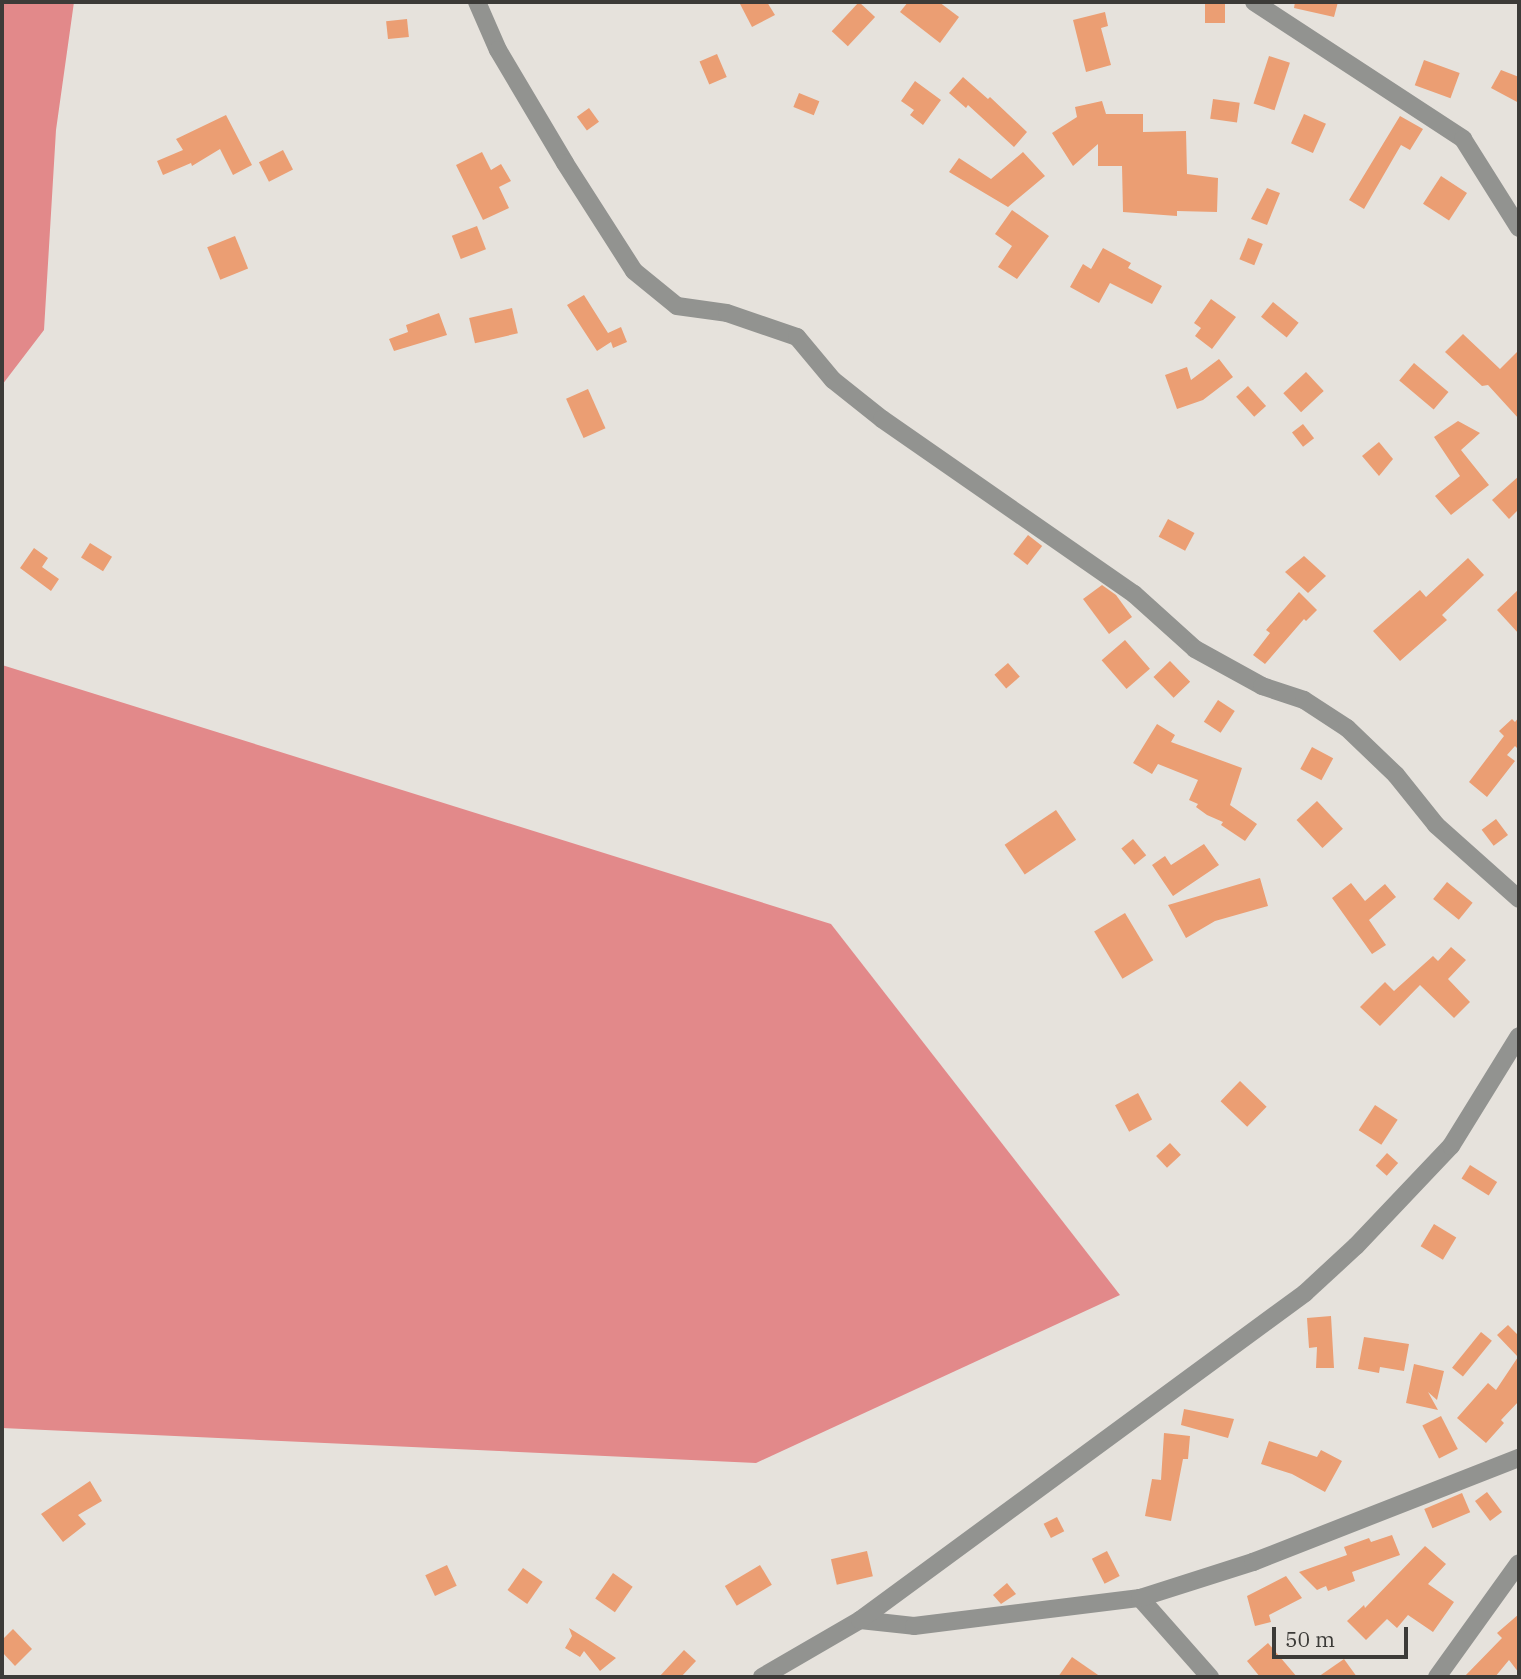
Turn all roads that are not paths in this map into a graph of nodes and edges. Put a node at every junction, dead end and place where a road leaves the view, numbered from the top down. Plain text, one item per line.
1 (477, 2) edge
2 (1254, 2) edge
3 (1519, 228) edge
4 (1519, 899) edge
5 (1519, 1037) edge
6 (1519, 1458) edge
7 (1519, 1563) edge
8 (1140, 1598) junction
9 (860, 1620) junction
10 (762, 1677) edge
11 (1210, 1677) edge
12 (1437, 1677) edge

1 - 4 street
2 - 3 street
5 - 9 street
6 - 8 street
7 - 12 street
8 - 9 street
8 - 11 street
9 - 10 street

